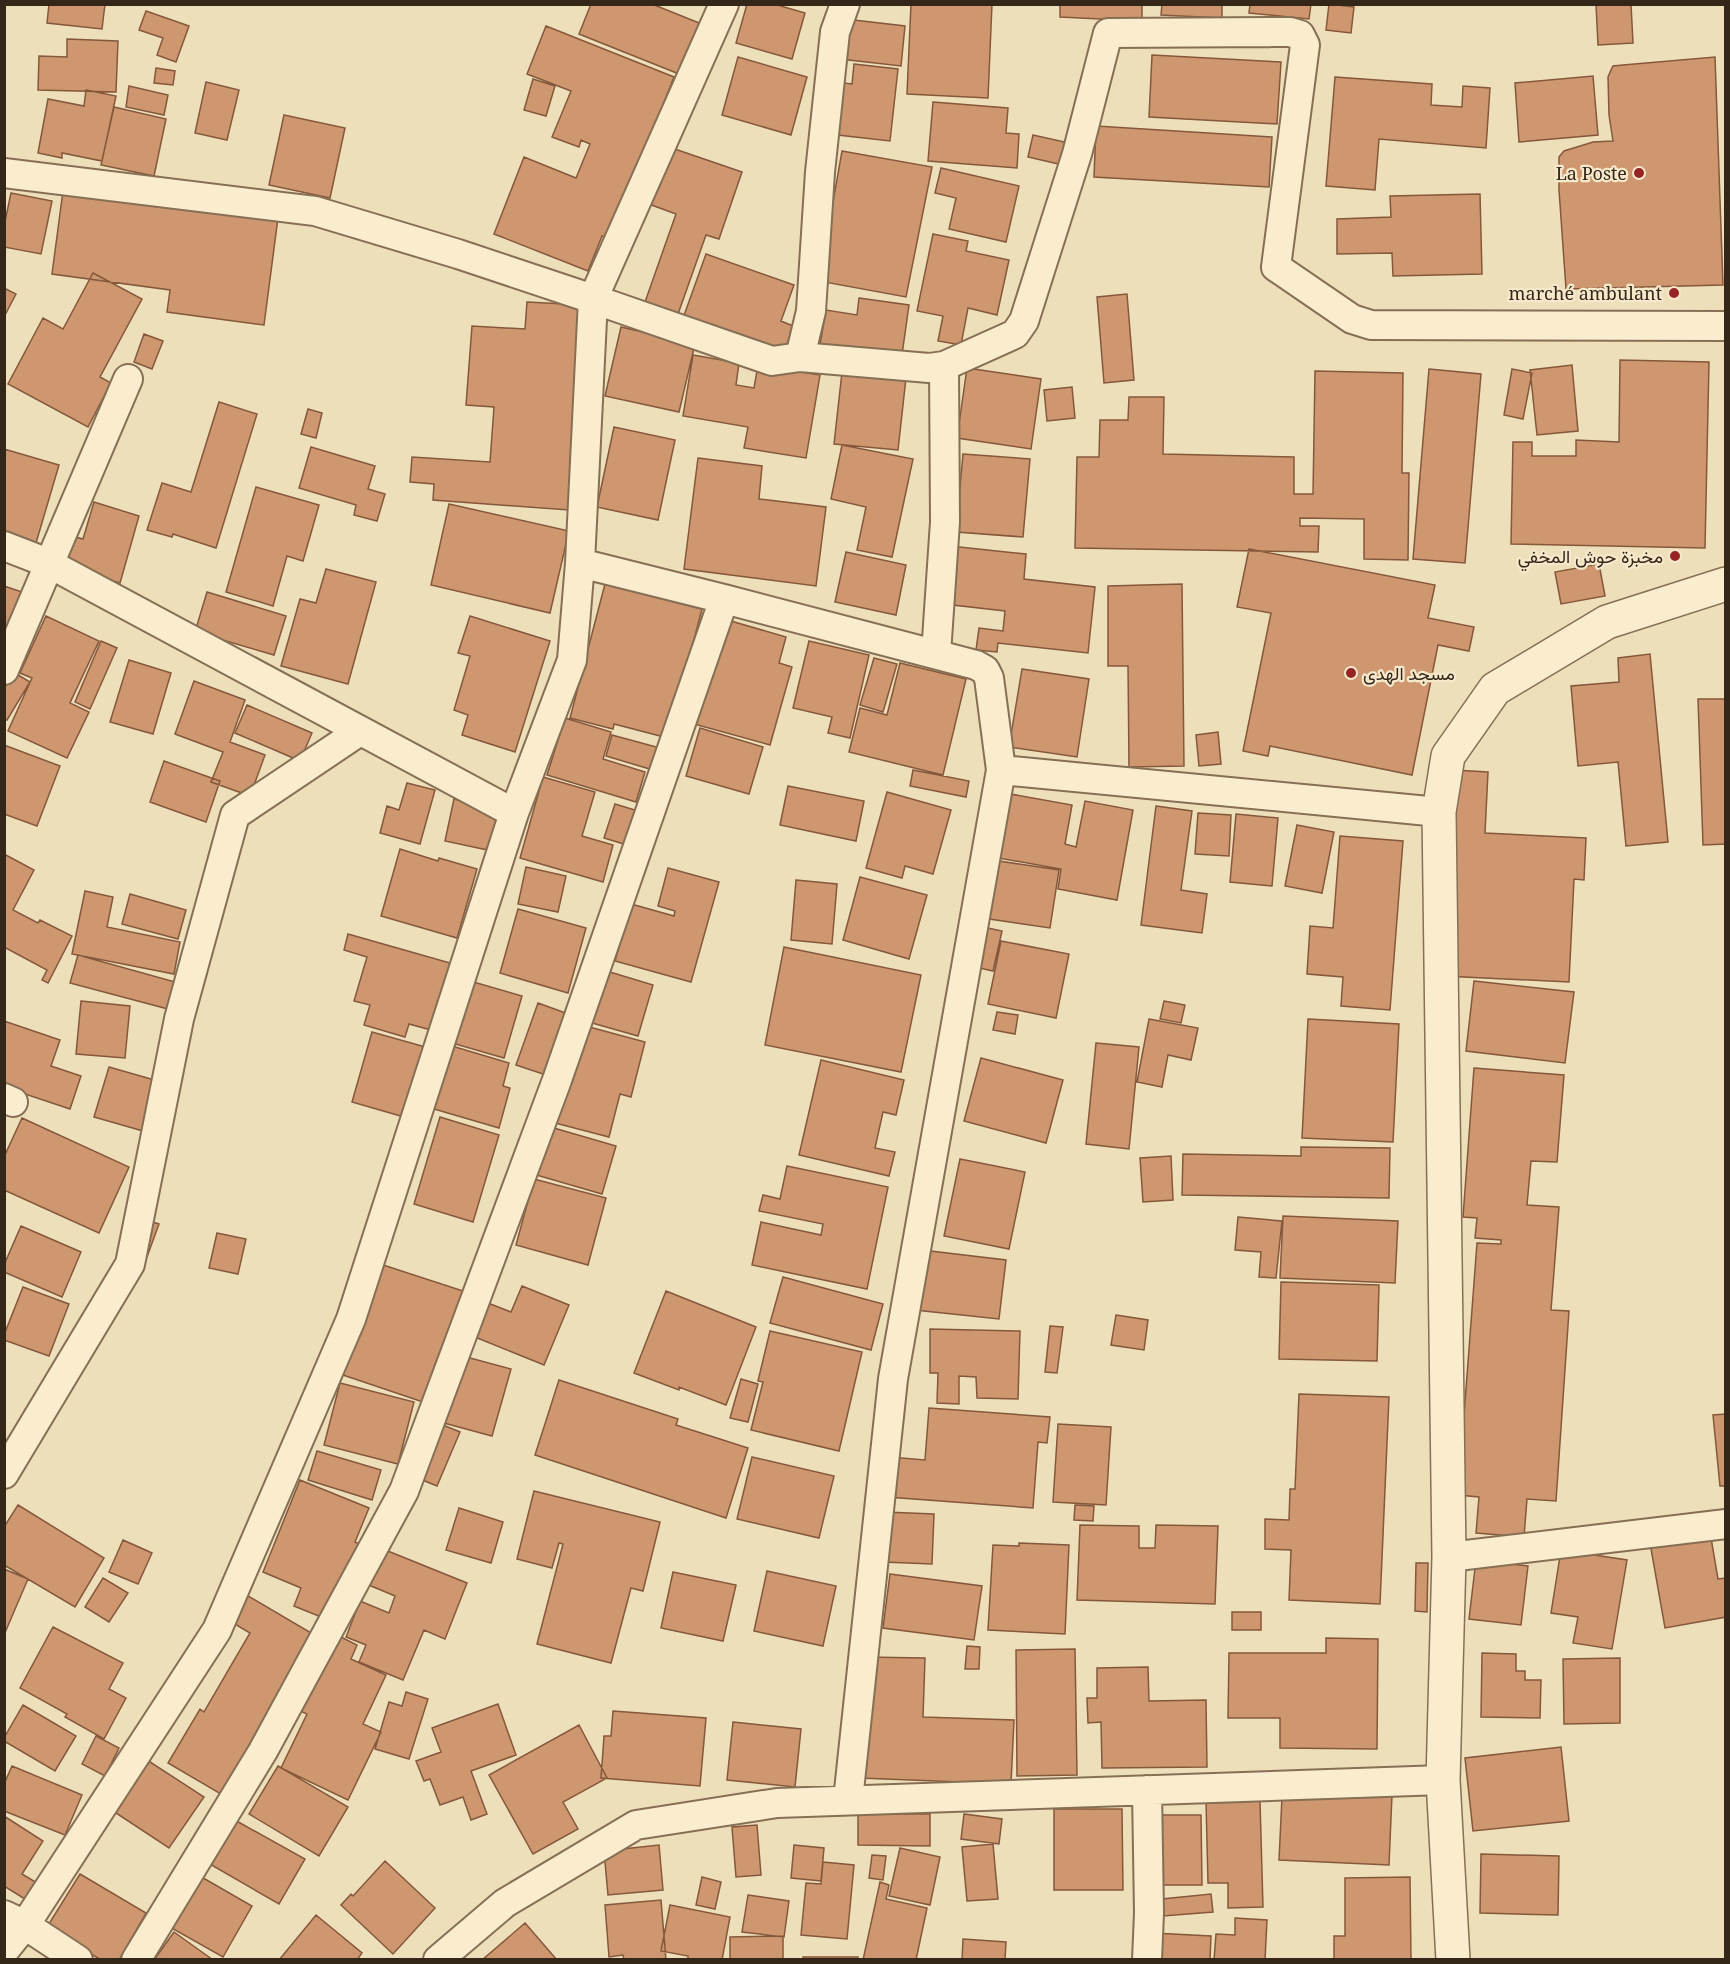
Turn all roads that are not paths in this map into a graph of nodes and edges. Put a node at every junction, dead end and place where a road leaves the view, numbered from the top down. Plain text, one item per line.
1 (724, 4) edge
2 (845, 4) edge
3 (4, 173) edge
4 (593, 299) junction
5 (1725, 326) edge
6 (801, 357) junction
7 (944, 366) junction
8 (128, 379) dead end
9 (4, 546) edge
10 (48, 563) junction
11 (580, 563) junction
12 (1725, 584) edge
13 (724, 598) junction
14 (936, 654) junction
15 (4, 670) edge
16 (360, 731) junction
17 (1000, 770) junction
18 (1439, 812) junction
19 (514, 813) junction
20 (4, 1474) edge
21 (1725, 1524) edge
22 (1449, 1557) junction
23 (1443, 1780) junction
24 (1147, 1790) junction
25 (848, 1800) junction
26 (15, 1920) edge
27 (4, 1951) edge
28 (78, 1959) edge
29 (136, 1959) edge
30 (438, 1959) edge
31 (1147, 1959) edge
32 (1453, 1959) edge

1 - 4 street
2 - 6 street
3 - 4 street
4 - 6 street
4 - 11 street
5 - 7 street
6 - 7 street
7 - 14 street
8 - 10 street
9 - 10 street
10 - 15 street
10 - 16 street
11 - 13 street
11 - 19 street
12 - 18 street
13 - 14 street
13 - 29 street
14 - 17 street
16 - 19 street
16 - 20 street
17 - 18 street
17 - 25 street
18 - 22 street
19 - 26 street
21 - 22 street
22 - 23 street
23 - 24 street
23 - 32 street
24 - 25 street
24 - 31 street
25 - 30 street
26 - 27 street
26 - 28 street

